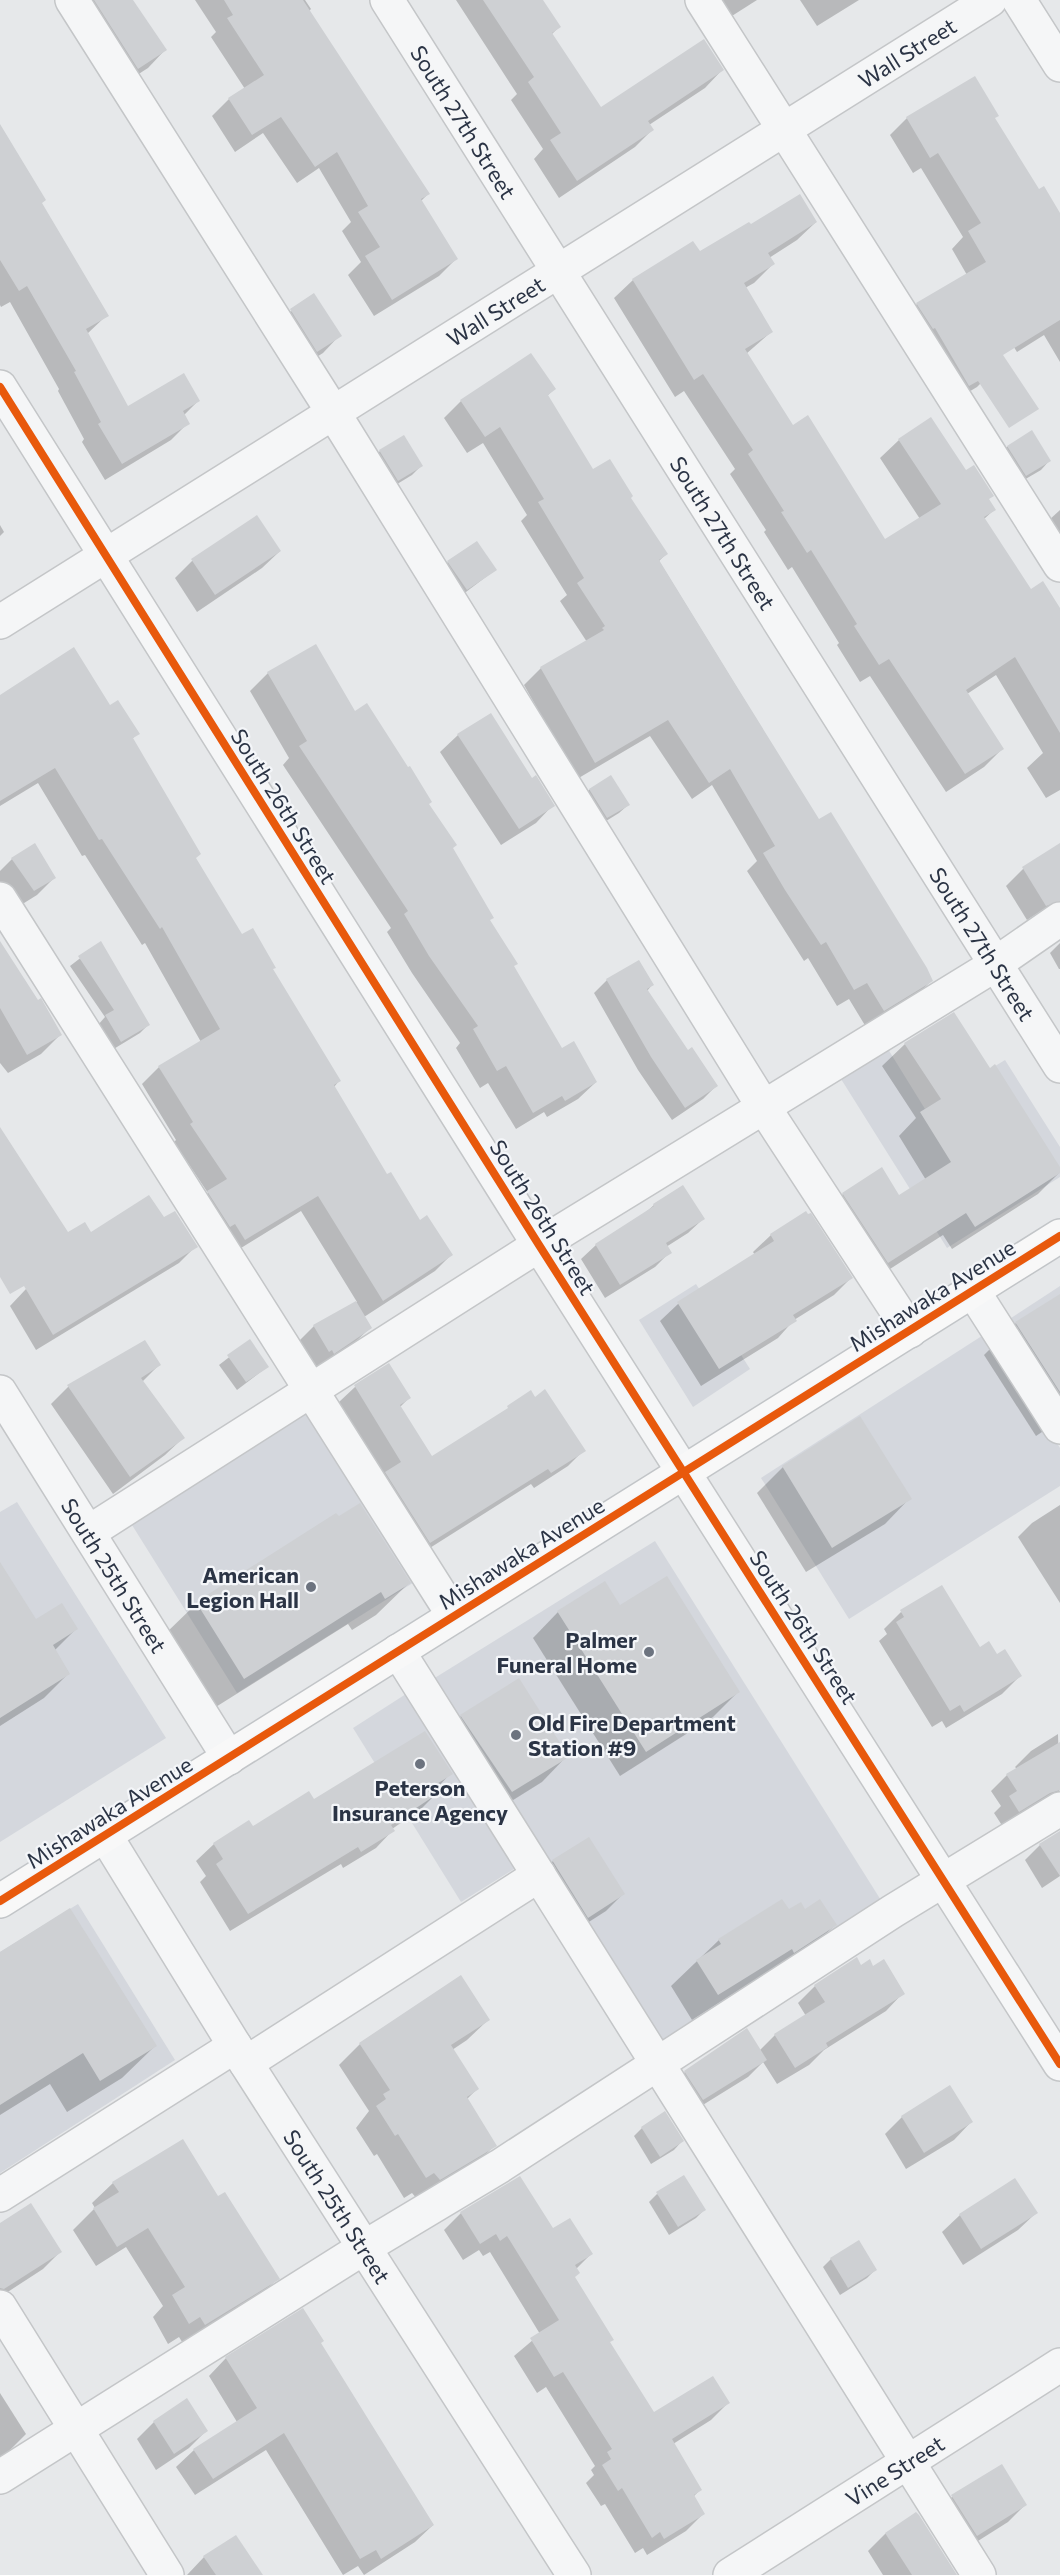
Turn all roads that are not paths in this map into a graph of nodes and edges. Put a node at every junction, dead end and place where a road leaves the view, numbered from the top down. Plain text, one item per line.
1 (72, 0) edge
2 (387, 0) edge
3 (702, 0) edge
4 (990, 0) edge
5 (1019, 0) edge
6 (1060, 65) edge
7 (784, 130) junction
8 (558, 270) junction
9 (0, 387) edge
10 (333, 412) junction
11 (106, 556) junction
12 (1060, 565) edge
13 (0, 622) edge
14 (0, 899) edge
15 (1060, 919) edge
16 (994, 963) junction
17 (1060, 1066) edge
18 (763, 1106) junction
19 (1060, 1236) edge
20 (539, 1245) junction
21 (973, 1290) junction
22 (910, 1331) junction
23 (312, 1391) junction
24 (0, 1392) edge
25 (1060, 1427) edge
26 (684, 1472) junction
27 (89, 1532) junction
28 (454, 1616) junction
29 (398, 1651) junction
30 (229, 1758) junction
31 (1060, 1809) edge
32 (105, 1835) junction
33 (538, 1875) junction
34 (944, 1880) junction
35 (1, 1898) edge
36 (241, 2054) junction
37 (658, 2064) junction
38 (1060, 2064) edge
39 (0, 2195) edge
40 (365, 2247) junction
41 (0, 2307) edge
42 (1060, 2365) edge
43 (77, 2430) junction
44 (908, 2461) junction
45 (0, 2476) edge
46 (168, 2575) edge
47 (574, 2575) edge
48 (730, 2575) edge
49 (979, 2575) edge

1 - 10 street
2 - 8 street, South 27th Street
3 - 7 street
4 - 7 street, Wall Street
5 - 6 street
7 - 8 street, Wall Street
7 - 12 street
8 - 10 street, Wall Street
8 - 16 street, South 27th Street
9 - 11 street, South 26th Street
10 - 11 street, Wall Street
10 - 18 street
11 - 13 street, Wall Street
11 - 20 street, South 26th Street
14 - 23 street
15 - 16 street
16 - 17 street, South 27th Street
16 - 18 street
18 - 20 street
18 - 22 street
19 - 21 main road, Mishawaka Avenue
20 - 23 street
20 - 26 street, South 26th Street
21 - 22 main road, Mishawaka Avenue
21 - 25 street
22 - 26 main road, Mishawaka Avenue
23 - 27 street
23 - 28 street
24 - 27 street, South 25th Street
26 - 28 main road, Mishawaka Avenue
26 - 34 street, South 26th Street
27 - 30 street, South 25th Street
28 - 29 main road, Mishawaka Avenue
29 - 30 main road, Mishawaka Avenue
29 - 33 street
30 - 32 main road, Mishawaka Avenue
31 - 34 street
32 - 35 main road, Mishawaka Avenue
32 - 36 street, South 25th Street
33 - 36 street
33 - 37 street
34 - 37 street
34 - 38 street, South 26th Street
36 - 39 street
36 - 40 street, South 25th Street
37 - 40 street
37 - 44 street
40 - 43 street
40 - 47 street, South 25th Street
41 - 43 street
42 - 44 street, Vine Street
43 - 45 street
43 - 46 street
44 - 48 street, Vine Street
44 - 49 street

